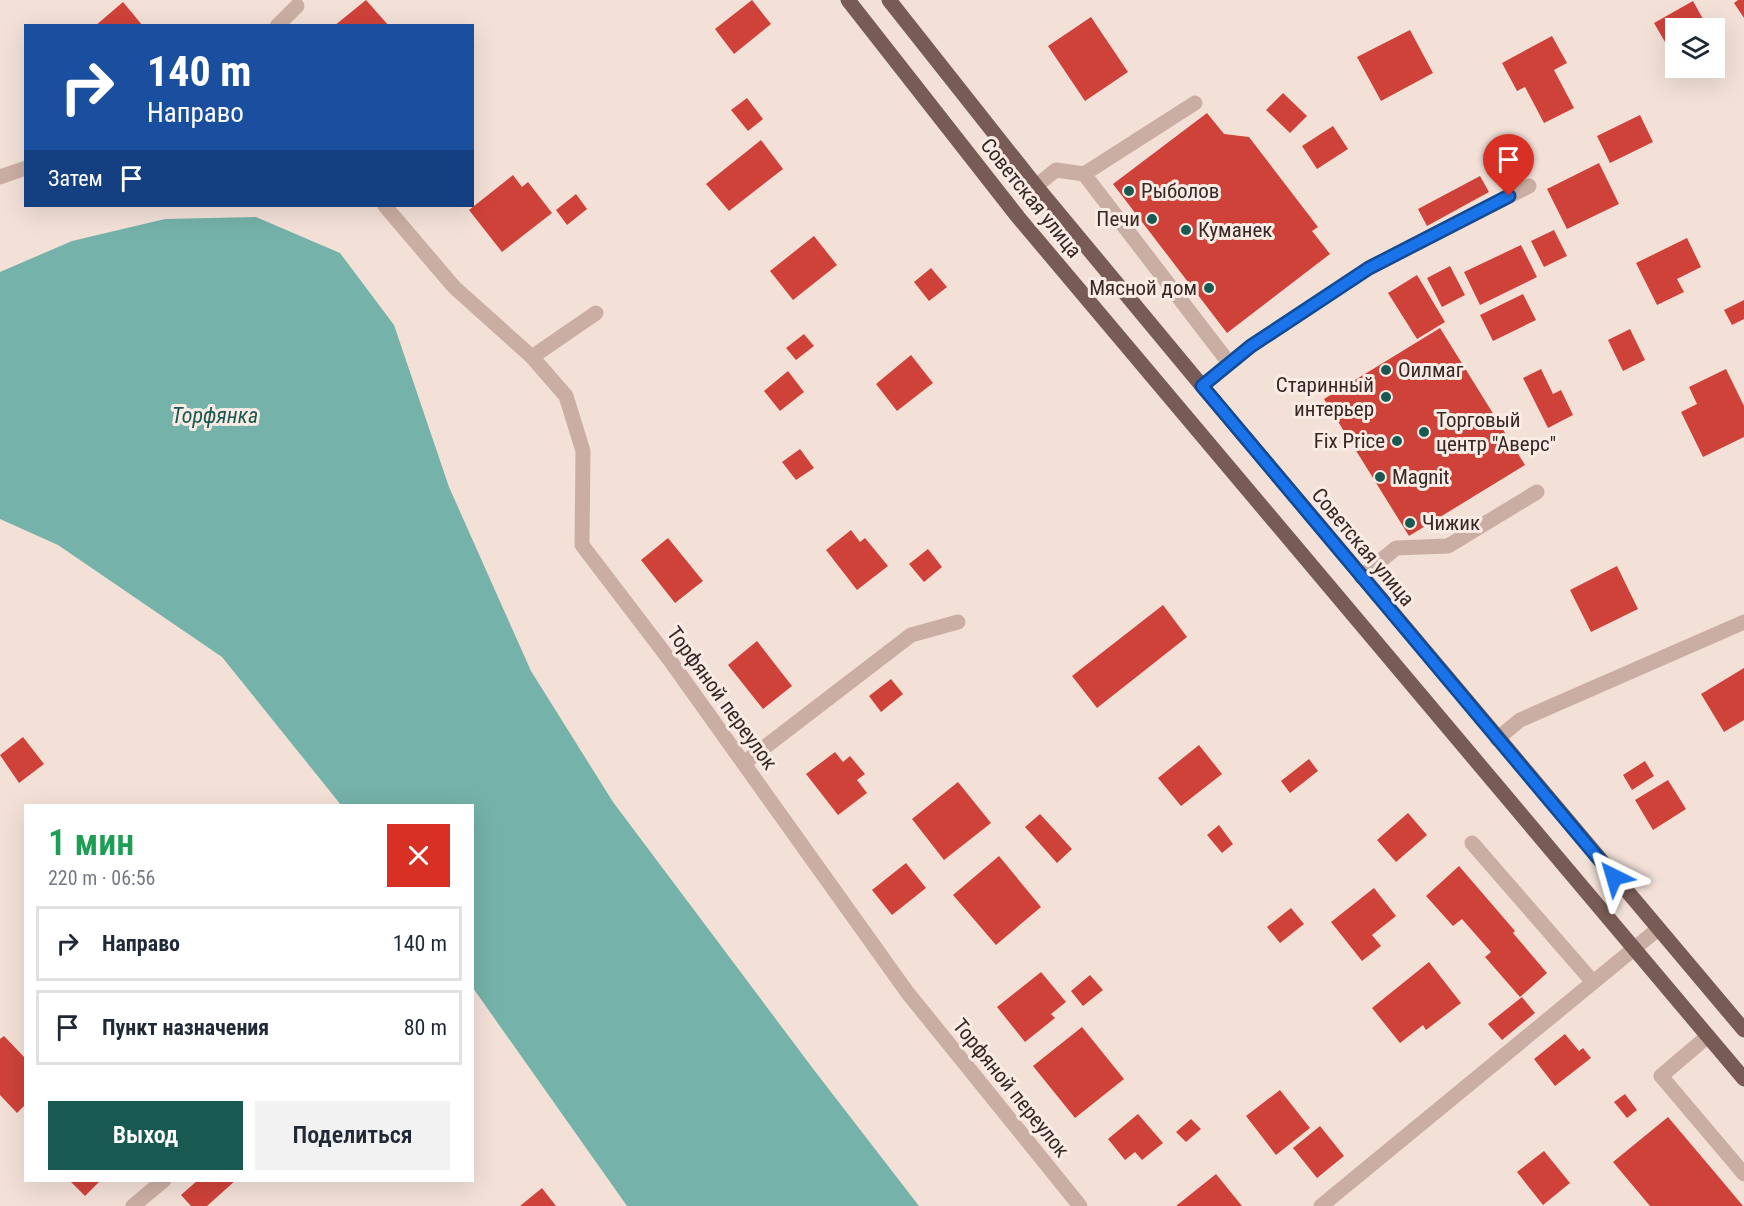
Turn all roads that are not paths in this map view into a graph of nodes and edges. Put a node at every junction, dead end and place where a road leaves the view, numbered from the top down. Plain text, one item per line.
1 (848, 0) edge
2 (889, 0) edge
3 (297, 6) dead end
4 (279, 24) edge
5 (1195, 103) dead end
6 (24, 169) edge
7 (1084, 174) junction
8 (0, 177) edge
9 (1036, 186) junction
10 (1529, 186) dead end
11 (386, 207) edge
12 (596, 313) dead end
13 (532, 357) junction
14 (1229, 363) junction
15 (1202, 386) junction
16 (1537, 492) dead end
17 (1361, 578) junction
18 (958, 622) dead end
19 (1744, 622) edge
20 (1497, 739) junction
21 (744, 763) junction
22 (1472, 843) dead end
23 (1658, 929) junction
24 (1634, 949) junction
25 (1593, 982) junction
26 (1744, 1030) edge
27 (1708, 1036) junction
28 (1744, 1078) edge
29 (1744, 1174) edge
30 (162, 1182) edge
31 (133, 1206) edge
32 (1080, 1206) edge
33 (1321, 1206) edge

1 - 24 main road, Советская улица
2 - 9 main road, Советская улица
3 - 4 street
5 - 7 street
6 - 8 street
7 - 9 street
7 - 14 street
9 - 15 main road, Советская улица
10 - 14 street
11 - 13 street, Торфяной переулок
12 - 13 street
13 - 21 street, Торфяной переулок
14 - 15 street
15 - 17 main road, Советская улица
16 - 17 street
17 - 20 main road, Советская улица
18 - 21 street
19 - 20 street
20 - 23 main road, Советская улица
21 - 32 street, Торфяной переулок
22 - 25 street
23 - 24 street
23 - 26 main road, Советская улица
24 - 25 street
24 - 27 main road, Советская улица
25 - 33 street
27 - 28 main road, Советская улица
27 - 29 street
30 - 31 street

